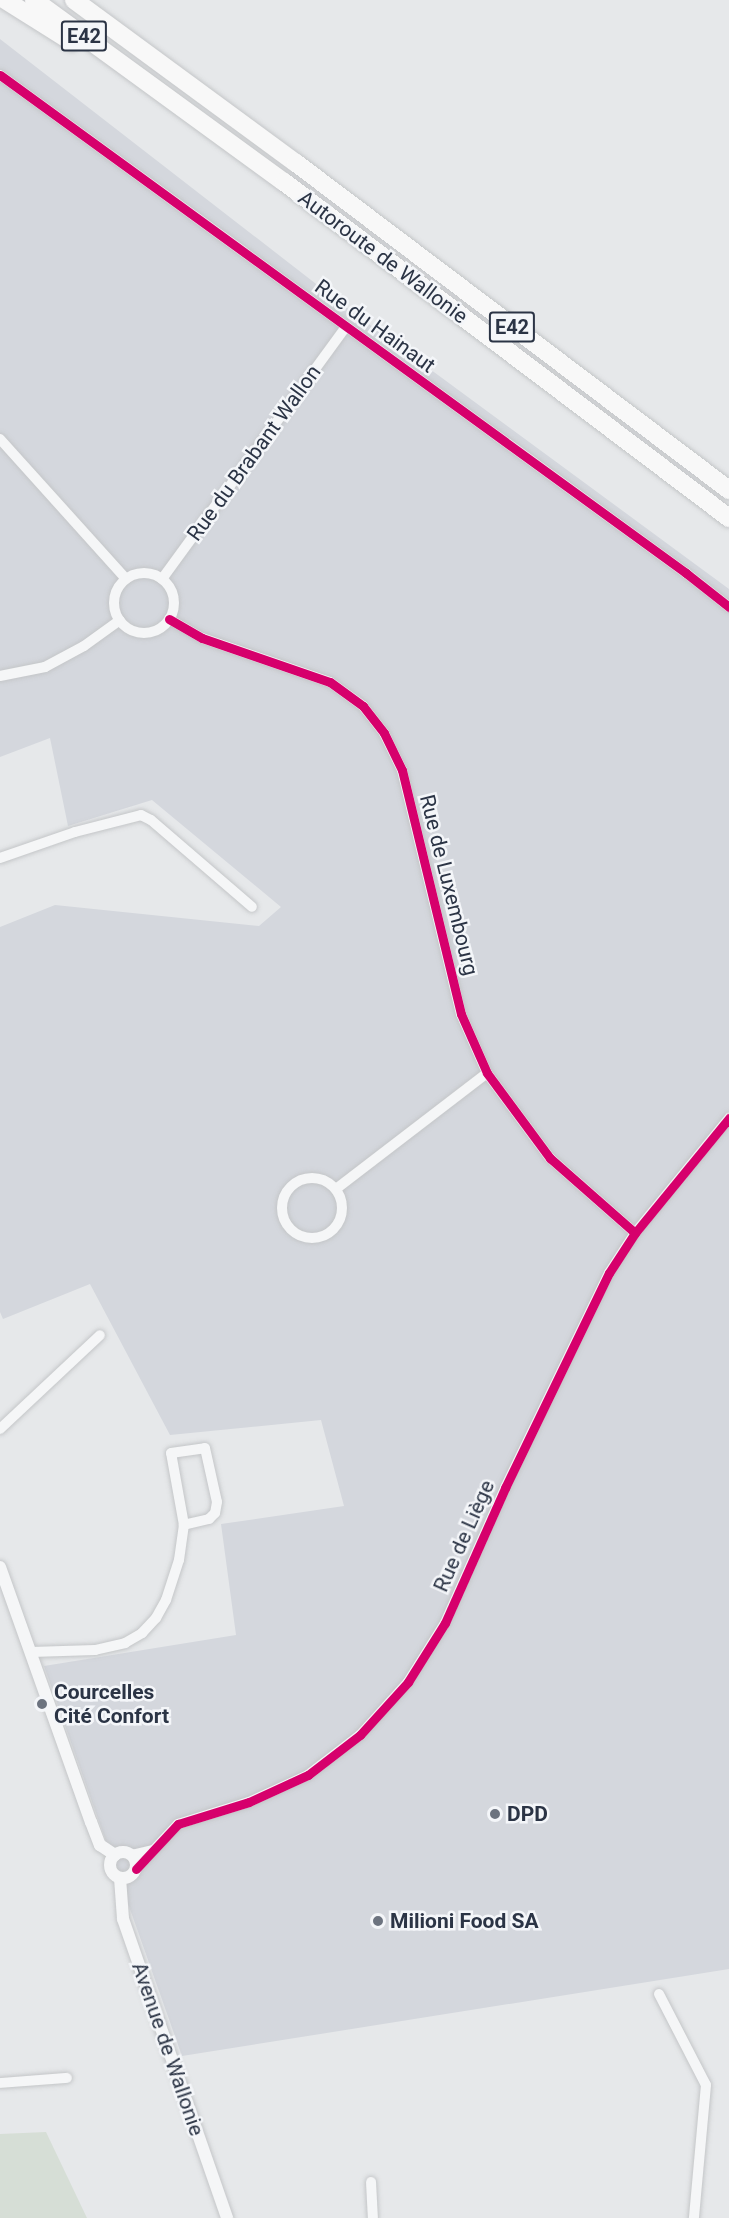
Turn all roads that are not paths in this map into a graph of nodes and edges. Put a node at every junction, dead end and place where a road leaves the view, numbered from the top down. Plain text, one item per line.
1 (5, 0) edge
2 (34, 0) edge
3 (74, 0) edge
4 (95, 0) edge
5 (124, 36) junction
6 (134, 72) junction
7 (0, 75) edge
8 (346, 327) junction
9 (0, 439) edge
10 (729, 490) edge
11 (729, 519) edge
12 (126, 579) junction
13 (162, 579) junction
14 (729, 607) edge
15 (169, 619) junction
16 (120, 620) junction
17 (0, 676) edge
18 (0, 858) edge
19 (252, 907) dead end
20 (486, 1073) junction
21 (729, 1118) edge
22 (336, 1189) junction
23 (635, 1233) junction
24 (100, 1335) dead end
25 (0, 1429) edge
26 (184, 1525) junction
27 (0, 1567) edge
28 (31, 1652) junction
29 (152, 1850) junction
30 (116, 1855) junction
31 (131, 1855) junction
32 (136, 1869) junction
33 (120, 1878) junction
34 (659, 1994) dead end
35 (67, 2078) dead end
36 (0, 2083) edge
37 (371, 2182) dead end
38 (227, 2218) edge
39 (373, 2218) edge
40 (694, 2218) edge

1 - 6 highway
2 - 6 highway, Autoroute de Wallonie / E42
3 - 5 highway, Autoroute de Wallonie / E42
4 - 5 highway
5 - 10 highway, Autoroute de Wallonie / E42
6 - 11 highway, Autoroute de Wallonie / E42
7 - 8 street, Rue du Hainaut
8 - 13 street, Rue du Brabant Wallon
8 - 14 street, Rue du Hainaut
9 - 12 street
12 - 13 street
12 - 16 street
13 - 15 street
15 - 16 street
15 - 20 street, Rue de Luxembourg
16 - 17 street
18 - 19 street
20 - 22 street
20 - 23 street, Rue de Luxembourg
21 - 23 street, Rue de Liège
22 - 22 street
23 - 29 street, Rue de Liège
24 - 25 street
26 - 26 street
26 - 28 street
27 - 28 street
28 - 30 street
29 - 31 street
29 - 32 street, Rue de Liège
30 - 31 street
30 - 33 street
31 - 32 street
32 - 33 street
33 - 38 street, Avenue de Wallonie
34 - 40 street
35 - 36 street
37 - 39 street

